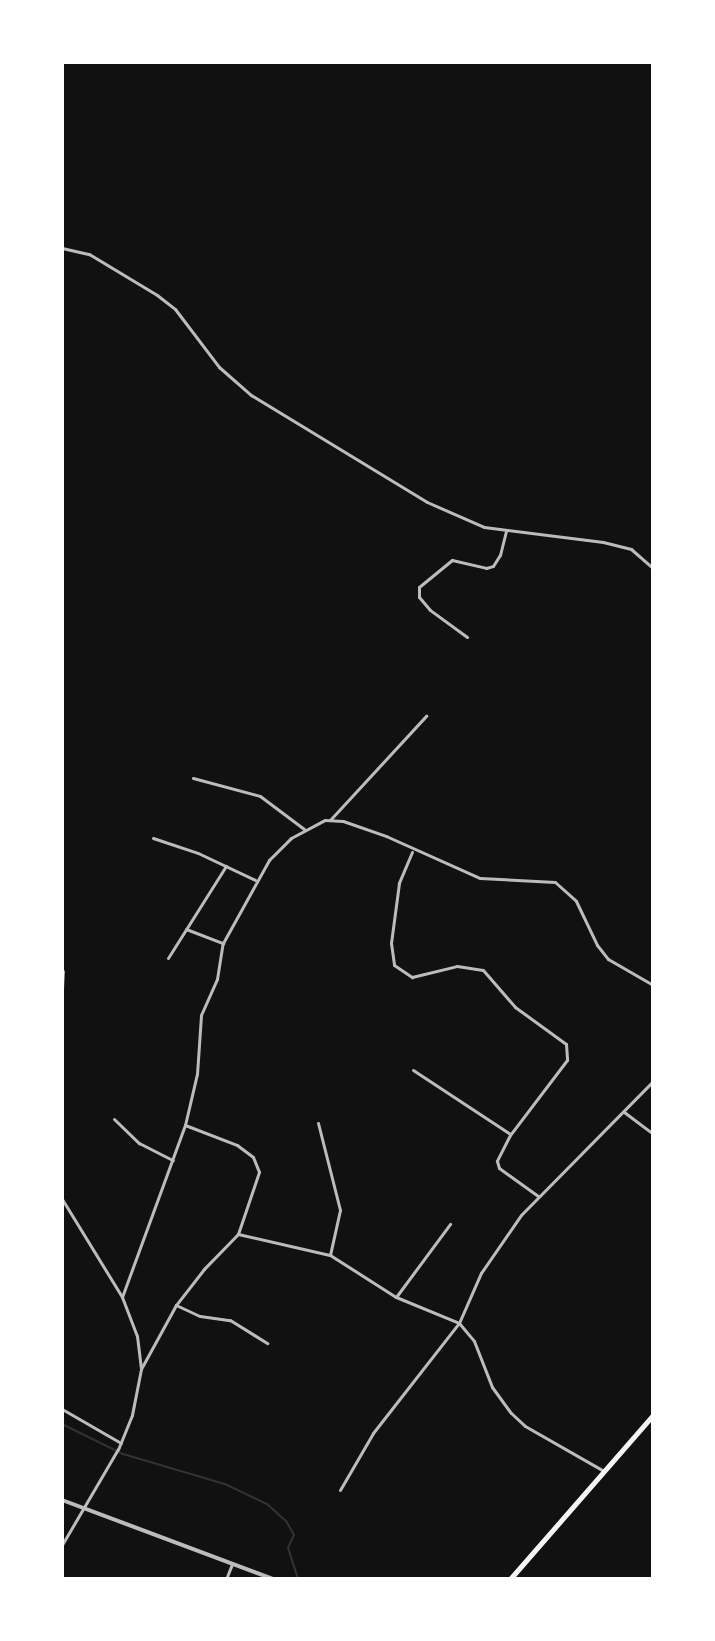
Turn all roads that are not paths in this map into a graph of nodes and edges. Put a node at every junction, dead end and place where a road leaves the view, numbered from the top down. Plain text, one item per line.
1 (62, 248) edge
2 (506, 530) junction
3 (653, 568) edge
4 (467, 637) dead end
5 (426, 716) dead end
6 (193, 778) dead end
7 (330, 820) junction
8 (304, 829) junction
9 (153, 838) dead end
10 (413, 850) junction
11 (226, 866) junction
12 (255, 880) junction
13 (186, 929) junction
14 (223, 943) junction
15 (168, 958) dead end
16 (63, 971) edge
17 (653, 985) edge
18 (62, 989) edge
19 (413, 1070) dead end
20 (653, 1081) edge
21 (622, 1111) junction
22 (114, 1119) dead end
23 (318, 1123) dead end
24 (185, 1125) junction
25 (653, 1134) edge
26 (510, 1135) junction
27 (173, 1160) junction
28 (538, 1196) junction
29 (62, 1199) edge
30 (450, 1224) dead end
31 (238, 1234) junction
32 (330, 1255) junction
33 (122, 1297) junction
34 (396, 1297) junction
35 (176, 1305) junction
36 (459, 1323) junction
37 (267, 1343) dead end
38 (141, 1369) junction
39 (62, 1409) edge
40 (653, 1415) edge
41 (121, 1443) junction
42 (604, 1471) junction
43 (340, 1490) dead end
44 (62, 1500) edge
45 (82, 1510) junction
46 (62, 1545) edge
47 (232, 1564) junction
48 (226, 1579) edge
49 (273, 1579) edge
50 (510, 1579) edge

1 - 2 street
2 - 3 street
2 - 4 street
5 - 7 street
6 - 8 street
7 - 8 street
7 - 10 street
8 - 12 street
9 - 11 street
10 - 17 street
10 - 26 street
11 - 12 street
11 - 13 street
12 - 14 street
13 - 14 street
13 - 15 street
14 - 24 street
16 - 18 street
19 - 26 street
20 - 21 street
21 - 25 street
21 - 28 street
22 - 27 street
23 - 32 street
24 - 27 street
24 - 31 street
26 - 28 street
27 - 33 street
28 - 36 street
29 - 33 street
30 - 34 street
31 - 32 street
31 - 35 street
32 - 34 street
33 - 38 street
34 - 36 street
35 - 37 street
35 - 38 street
36 - 42 street
36 - 43 street
38 - 41 street
39 - 41 street
40 - 42 highway
41 - 45 street
42 - 50 highway
44 - 45 street
45 - 46 street
45 - 47 street
47 - 48 street
47 - 49 street

